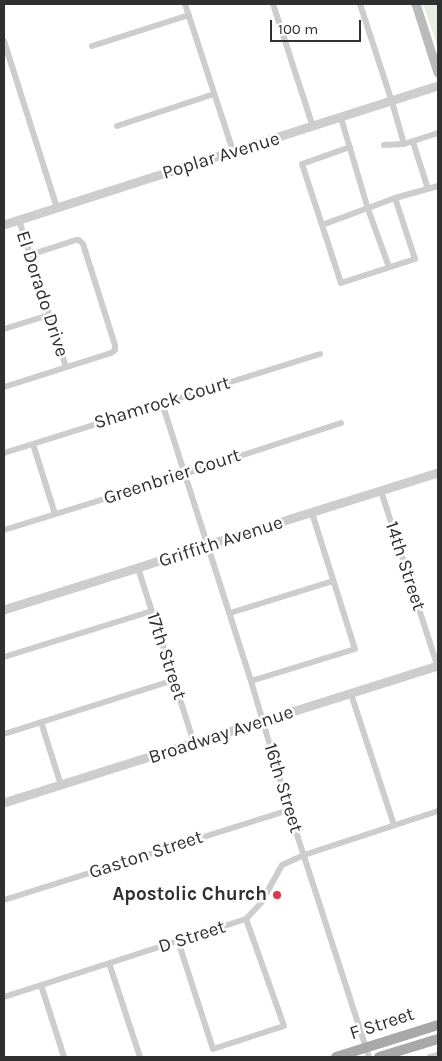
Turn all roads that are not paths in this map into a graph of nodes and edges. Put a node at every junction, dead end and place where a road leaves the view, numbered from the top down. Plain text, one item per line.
1 (185, 4) edge
2 (273, 4) edge
3 (360, 4) edge
4 (416, 4) edge
5 (189, 15) junction
6 (4, 41) edge
7 (92, 46) dead end
8 (438, 73) edge
9 (438, 86) edge
10 (214, 94) junction
11 (392, 102) junction
12 (341, 118) junction
13 (117, 126) dead end
14 (313, 127) junction
15 (438, 133) edge
16 (413, 142) junction
17 (404, 144) junction
18 (384, 145) dead end
19 (350, 147) junction
20 (233, 151) junction
21 (428, 188) junction
22 (438, 189) edge
23 (395, 198) junction
24 (56, 208) junction
25 (368, 209) junction
26 (19, 220) junction
27 (4, 225) edge
28 (322, 225) junction
29 (30, 255) junction
30 (389, 267) junction
31 (49, 315) junction
32 (4, 330) edge
33 (320, 354) dead end
34 (66, 367) junction
35 (4, 387) edge
36 (162, 403) junction
37 (341, 423) dead end
38 (33, 444) junction
39 (4, 453) edge
40 (438, 473) edge
41 (185, 474) junction
42 (381, 491) junction
43 (312, 513) junction
44 (56, 514) junction
45 (4, 530) edge
46 (208, 545) junction
47 (138, 568) junction
48 (333, 581) junction
49 (4, 610) edge
50 (152, 611) junction
51 (230, 613) junction
52 (4, 657) edge
53 (438, 667) edge
54 (174, 680) junction
55 (251, 681) junction
56 (351, 694) junction
57 (41, 722) junction
58 (264, 722) junction
59 (4, 734) edge
60 (194, 743) junction
61 (61, 785) junction
62 (4, 803) edge
63 (289, 810) junction
64 (438, 811) edge
65 (394, 826) junction
66 (304, 855) junction
67 (4, 900) edge
68 (246, 919) junction
69 (178, 941) junction
70 (109, 963) junction
71 (41, 985) junction
72 (4, 997) edge
73 (438, 1025) edge
74 (438, 1039) edge
75 (368, 1052) edge
76 (438, 1055) edge
77 (64, 1057) edge
78 (140, 1057) edge
79 (336, 1057) edge
80 (379, 1057) edge
81 (430, 1057) edge

1 - 5 street
2 - 14 street
3 - 11 street
4 - 8 main road
5 - 7 street
5 - 10 street
6 - 24 street
9 - 11 street, Poplar Avenue
10 - 13 street
10 - 20 street
11 - 12 street, Poplar Avenue
11 - 17 street
12 - 14 street, Poplar Avenue
12 - 19 street
14 - 20 street, Poplar Avenue
15 - 16 street
16 - 17 street
16 - 21 street
17 - 18 street
19 - 25 street
19 - 28 street
20 - 24 street, Poplar Avenue
21 - 22 street
21 - 23 street
23 - 25 street
23 - 30 street
24 - 26 street, Poplar Avenue
25 - 28 street
25 - 30 street
26 - 27 street, Poplar Avenue
26 - 29 street, El Dorado Drive
28 - 30 street
29 - 31 street, El Dorado Drive
29 - 34 street
31 - 32 street
31 - 34 street, El Dorado Drive
33 - 36 street, Shamrock Court
34 - 35 street
36 - 38 street, Shamrock Court
36 - 41 street, 16th Street
37 - 41 street, Greenbrier Court
38 - 39 street, Shamrock Court
38 - 44 street
40 - 42 street, Griffith Avenue
41 - 44 street, Greenbrier Court
41 - 46 street, 16th Street
42 - 43 street, Griffith Avenue
42 - 53 street, 14th Street
43 - 46 street, Griffith Avenue
43 - 48 street
44 - 45 street, Greenbrier Court
46 - 47 street, Griffith Avenue
46 - 51 street, 16th Street
47 - 49 street, Griffith Avenue
47 - 50 street, 17th Street
48 - 51 street
48 - 55 street
50 - 52 street
50 - 54 street, 17th Street
51 - 55 street, 16th Street
53 - 56 street, Broadway Avenue
54 - 57 street
54 - 60 street, 17th Street
55 - 58 street, 16th Street
56 - 58 street, Broadway Avenue
56 - 65 street
57 - 59 street
57 - 61 street
58 - 60 street, Broadway Avenue
58 - 63 street, 16th Street
60 - 61 street, Broadway Avenue
61 - 62 street, Broadway Avenue
63 - 66 street, 16th Street
63 - 67 street, Gaston Street
64 - 65 street, D Street
65 - 66 street, D Street
66 - 68 street, D Street
66 - 75 street, 16th Street
68 - 69 street, D Street
68 - 69 street
69 - 70 street, D Street
70 - 71 street, D Street
70 - 78 street
71 - 72 street, D Street
71 - 77 street
73 - 75 main road, F Street
74 - 80 main road, F Street
75 - 79 main road, F Street
76 - 81 street

